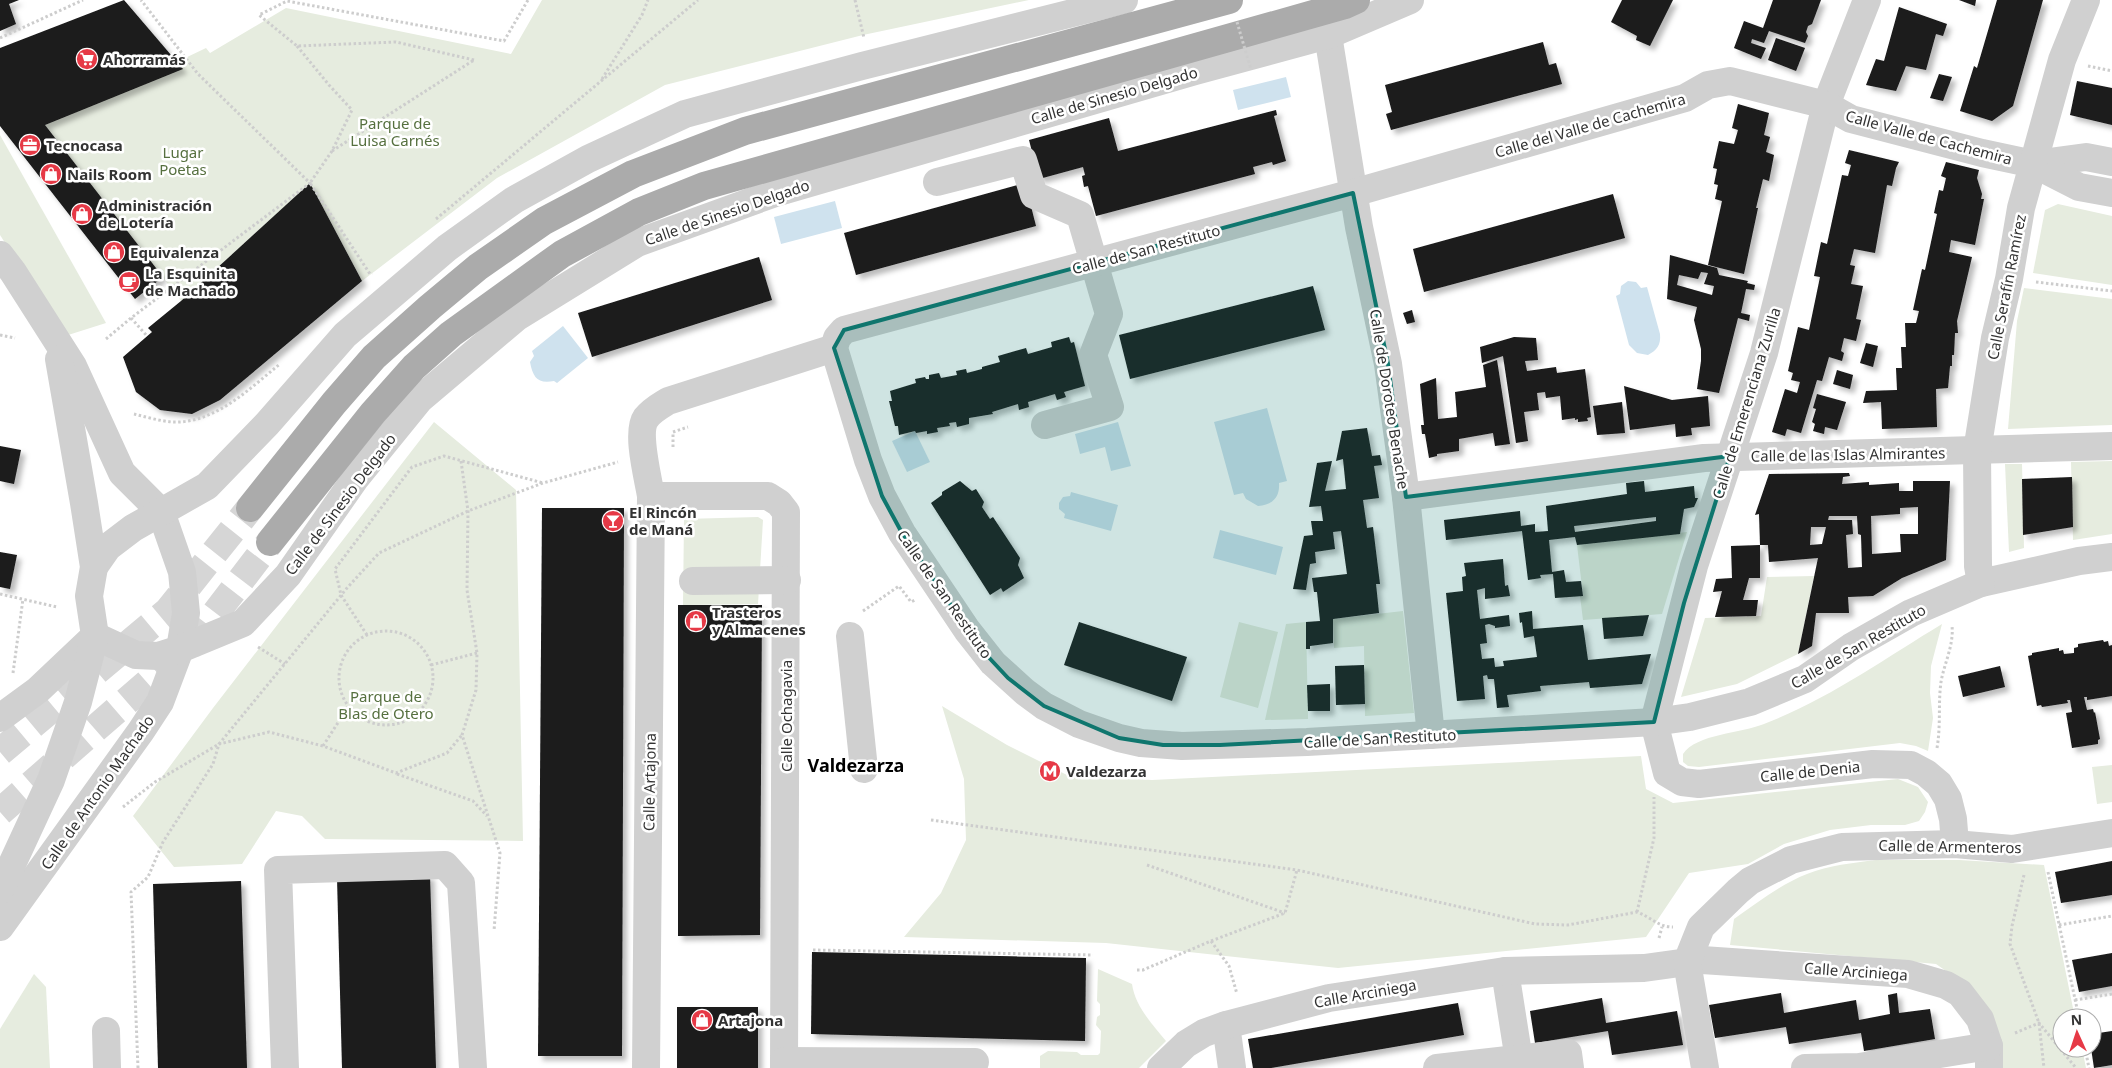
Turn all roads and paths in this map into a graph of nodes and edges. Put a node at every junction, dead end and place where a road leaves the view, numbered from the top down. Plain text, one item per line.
1 (83, 0) edge
2 (141, 0) edge
3 (528, 0) edge
4 (648, 0) edge
5 (698, 0) edge
6 (855, 0) edge
7 (1124, 0) edge
8 (1356, 0) edge
9 (1410, 0) edge
10 (1867, 0) edge
11 (2086, 0) edge
12 (1233, 11) edge
13 (1328, 35) junction
14 (0, 38) edge
15 (866, 44) dead end
16 (297, 46) junction
17 (1251, 70) dead end
18 (600, 81) junction
19 (1826, 105) junction
20 (332, 152) junction
21 (2112, 162) edge
22 (2034, 164) junction
23 (937, 182) dead end
24 (310, 183) junction
25 (1353, 193) junction
26 (2112, 194) edge
27 (429, 224) dead end
28 (0, 255) edge
29 (1094, 262) junction
30 (378, 268) dead end
31 (2009, 279) junction
32 (2112, 291) edge
33 (131, 318) junction
34 (0, 335) edge
35 (147, 336) dead end
36 (15, 338) dead end
37 (55, 338) junction
38 (106, 340) dead end
39 (834, 348) junction
40 (281, 363) dead end
41 (134, 414) dead end
42 (1045, 425) dead end
43 (688, 427) dead end
44 (2112, 446) edge
45 (673, 450) dead end
46 (1977, 451) junction
47 (1730, 456) junction
48 (461, 461) junction
49 (647, 466) junction
50 (544, 482) junction
51 (651, 496) junction
52 (1406, 497) junction
53 (250, 508) tunnel mouth
54 (468, 511) junction
55 (161, 512) junction
56 (270, 542) tunnel mouth
57 (2112, 557) edge
58 (94, 567) junction
59 (787, 580) junction
60 (693, 581) dead end
61 (1981, 583) junction
62 (0, 594) edge
63 (342, 595) junction
64 (23, 600) junction
65 (877, 600) dead end
66 (911, 602) dead end
67 (57, 607) dead end
68 (1952, 621) dead end
69 (367, 635) junction
70 (95, 636) junction
71 (850, 636) dead end
72 (255, 645) dead end
73 (180, 649) junction
74 (477, 653) junction
75 (285, 664) junction
76 (431, 664) junction
77 (13, 678) dead end
78 (348, 707) junction
79 (0, 718) edge
80 (1654, 722) junction
81 (462, 735) junction
82 (1431, 735) junction
83 (219, 744) junction
84 (323, 746) junction
85 (1935, 756) dead end
86 (864, 768) dead end
87 (396, 773) junction
88 (1656, 794) dead end
89 (116, 812) dead end
90 (489, 818) junction
91 (931, 820) dead end
92 (2112, 833) edge
93 (1955, 844) junction
94 (2042, 845) junction
95 (2012, 849) junction
96 (1147, 865) dead end
97 (1297, 870) junction
98 (0, 890) edge
99 (1285, 912) junction
100 (1637, 912) junction
101 (2112, 916) edge
102 (2059, 924) junction
103 (0, 927) edge
104 (1701, 927) junction
105 (493, 939) dead end
106 (1211, 941) junction
107 (805, 952) dead end
108 (1093, 955) dead end
109 (1686, 962) junction
110 (1137, 970) dead end
111 (1505, 971) junction
112 (1238, 994) dead end
113 (2112, 994) edge
114 (2075, 1000) junction
115 (2077, 1008) edge
116 (2039, 1023) junction
117 (1226, 1025) junction
118 (106, 1031) dead end
119 (1989, 1057) edge
120 (1519, 1060) junction
121 (975, 1062) dead end
122 (784, 1065) edge
123 (107, 1068) edge
124 (138, 1068) edge
125 (285, 1068) edge
126 (473, 1068) edge
127 (646, 1068) edge
128 (1161, 1068) edge
129 (1232, 1068) edge
130 (1437, 1068) edge
131 (1570, 1068) edge
132 (1705, 1068) edge
133 (1805, 1068) edge
134 (2044, 1068) edge
135 (2076, 1068) edge

1 - 14 path
2 - 24 path
3 - 16 path
4 - 18 path
5 - 18 path
6 - 15 path
7 - 55 street
8 - 56 main road, Calle de Sinesio Delgado
9 - 13 street, Calle de Sinesio Delgado
10 - 19 street, Calle de Emerenciana Zurilla
11 - 22 street, Calle Serafín Ramírez
12 - 17 path, bridge
12 - 53 main road
13 - 25 street, Calle de Doroteo Benache
13 - 73 street, Calle de Sinesio Delgado
16 - 20 path
16 - 20 path
18 - 27 path
19 - 22 street, Calle Valle de Cachemira
19 - 25 street, Calle del Valle de Cachemira
19 - 47 street, Calle de Emerenciana Zurilla
20 - 24 path
21 - 22 street, Calle Valle de Cachemira
22 - 26 street, Calle Valle de Cachemira
22 - 31 street, Calle Serafín Ramírez
23 - 29 street
24 - 30 path
24 - 33 path
25 - 29 street, Calle de San Restituto
25 - 52 street, Calle de Doroteo Benache
28 - 37 street, Calle de Antonio Machado
29 - 39 street, Calle de San Restituto
29 - 42 street
31 - 32 path
31 - 46 street, Calle Serafín Ramírez
33 - 35 path
33 - 38 path
34 - 36 path
37 - 55 street, Calle de Antonio Machado
37 - 58 street, Calle de Antonio Machado
39 - 49 street
39 - 82 street, Calle de San Restituto
40 - 41 path
43 - 45 path
44 - 46 street, Calle de las Islas Almirantes
46 - 47 street, Calle de las Islas Almirantes
46 - 61 street, Calle Serafín Ramírez
47 - 52 street, Calle de las Islas Almirantes
47 - 80 street, Calle de Emerenciana Zurilla
48 - 50 path
48 - 54 path
48 - 63 path
49 - 50 path
49 - 51 street
50 - 54 path
51 - 59 street, Calle Ochagavia
51 - 127 street, Calle Artajona
52 - 82 street, Calle de Doroteo Benache
54 - 63 path
54 - 74 path
55 - 58 street, Calle de Antonio Machado
55 - 73 street, Calle de Antonio Machado
57 - 61 street, Calle de San Restituto
58 - 70 street, Calle de Antonio Machado
59 - 60 street
59 - 122 street, Calle Ochagavia
61 - 80 street, Calle de San Restituto
62 - 64 path
63 - 69 path
63 - 75 path
64 - 67 path
64 - 77 path
65 - 66 path
68 - 85 path
69 - 76 path
69 - 78 path
70 - 73 street
70 - 79 street
70 - 98 street, Calle de Antonio Machado
71 - 86 street
72 - 75 path
73 - 103 street, Calle de Antonio Machado
74 - 76 path
74 - 81 path
75 - 83 path
76 - 78 path
78 - 84 path
80 - 82 street, Calle de San Restituto
80 - 93 street, Calle de Denia
81 - 87 path
81 - 90 path
83 - 84 path
83 - 89 path
83 - 124 path
84 - 87 path
87 - 90 path
88 - 100 path
90 - 105 path
91 - 97 path
92 - 94 street, Calle de Armenteros
93 - 95 street, Calle de Armenteros
93 - 104 street, Calle de Armenteros
94 - 95 street, Calle de Armenteros
94 - 102 path
95 - 116 path
96 - 99 path
97 - 99 path
97 - 100 path
99 - 106 path
100 - 104 path
101 - 102 path
102 - 114 path
104 - 109 street, Calle de Armenteros
106 - 110 path
106 - 112 path
107 - 108 path
109 - 111 street, Calle Arciniega
109 - 119 street, Calle Arciniega
109 - 132 street
111 - 117 street, Calle Arciniega
111 - 120 street
113 - 114 path
114 - 115 path
116 - 119 path
116 - 134 path
116 - 135 path
117 - 128 street, Calle Arciniega
117 - 129 street
118 - 123 street
119 - 133 street
120 - 130 street
120 - 131 street
121 - 122 street, Calle Ochagavia
125 - 126 street

